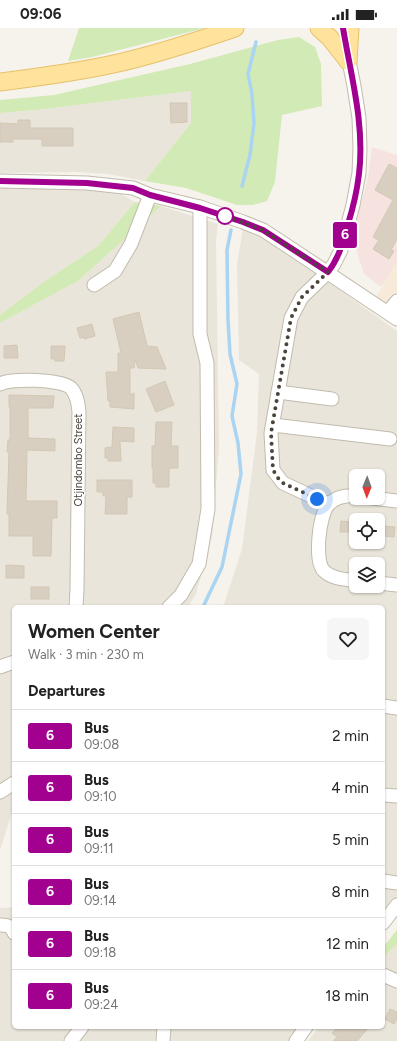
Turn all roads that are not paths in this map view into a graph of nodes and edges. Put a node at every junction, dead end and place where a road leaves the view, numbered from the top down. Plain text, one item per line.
1 (236, 28) edge
2 (319, 28) edge
3 (342, 28) edge
4 (350, 28) edge
5 (348, 61) junction
6 (0, 82) edge
7 (0, 181) edge
8 (150, 195) junction
9 (200, 208) junction
10 (328, 272) junction
11 (94, 285) dead end
12 (397, 300) edge
13 (392, 315) edge
14 (0, 384) edge
15 (278, 392) junction
16 (332, 399) dead end
17 (273, 425) junction
18 (390, 439) dead end
19 (349, 495) edge
20 (385, 500) edge
21 (397, 501) edge
22 (328, 504) junction
23 (349, 579) edge
24 (385, 584) edge
25 (397, 585) edge
26 (76, 605) edge
27 (171, 605) edge
28 (12, 663) edge
29 (0, 667) edge
30 (385, 706) edge
31 (397, 708) edge
32 (12, 784) edge
33 (0, 792) edge
34 (385, 794) edge
35 (397, 796) edge
36 (385, 881) edge
37 (397, 883) edge
38 (397, 905) edge
39 (385, 920) edge
40 (0, 926) edge
41 (12, 929) edge
42 (385, 976) edge
43 (397, 981) edge
44 (80, 1029) edge
45 (164, 1029) edge
46 (71, 1041) edge
47 (163, 1041) edge

1 - 6 main road
2 - 5 main road
3 - 5 street
4 - 5 main road
5 - 10 street
7 - 8 street
8 - 9 street
8 - 11 street
9 - 10 street
9 - 27 street
10 - 13 street
10 - 15 street
12 - 13 street
14 - 26 street, Otjindombo Street
15 - 16 street
15 - 17 street
17 - 18 street
17 - 22 street
19 - 22 street
20 - 21 street
22 - 23 street
24 - 25 street
28 - 29 street
30 - 31 street
32 - 33 street
34 - 35 street
36 - 37 street
38 - 39 street
40 - 41 street
42 - 43 street
44 - 46 street
45 - 47 street

